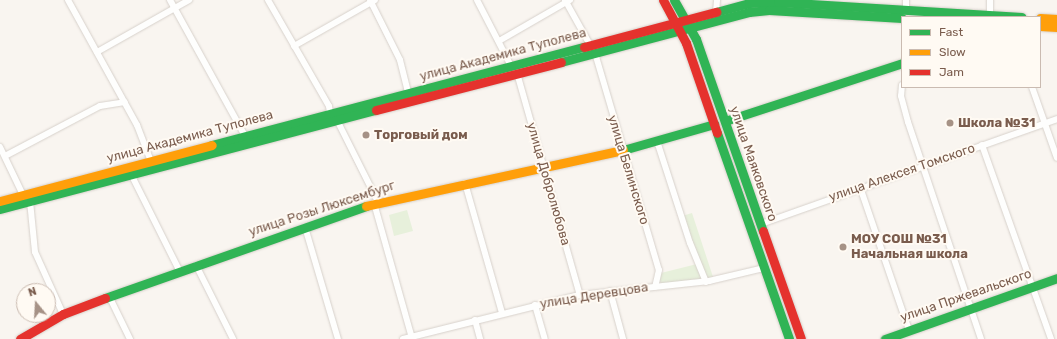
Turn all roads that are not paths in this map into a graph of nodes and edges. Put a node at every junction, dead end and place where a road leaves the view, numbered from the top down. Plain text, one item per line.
1 (68, 0) edge
2 (170, 0) edge
3 (189, 0) edge
4 (268, 0) edge
5 (477, 0) edge
6 (663, 0) edge
7 (674, 0) edge
8 (717, 0) edge
9 (906, 0) edge
10 (990, 0) edge
11 (372, 1) edge
12 (567, 1) edge
13 (778, 1) edge
14 (843, 3) edge
15 (175, 8) junction
16 (716, 12) junction
17 (904, 14) edge
18 (990, 15) junction
19 (998, 16) edge
20 (1041, 18) edge
21 (1057, 19) edge
22 (689, 24) junction
23 (1041, 26) edge
24 (677, 27) junction
25 (1057, 27) edge
26 (499, 41) junction
27 (294, 46) junction
28 (592, 49) junction
29 (97, 52) junction
30 (901, 63) edge
31 (514, 70) junction
32 (902, 88) edge
33 (1032, 88) edge
34 (408, 93) junction
35 (125, 102) junction
36 (333, 117) junction
37 (1057, 119) edge
38 (725, 121) junction
39 (1045, 123) junction
40 (714, 124) junction
41 (245, 136) junction
42 (657, 141) junction
43 (982, 145) junction
44 (0, 147) edge
45 (622, 150) junction
46 (5, 156) junction
47 (1057, 158) edge
48 (151, 161) junction
49 (923, 165) junction
50 (543, 167) junction
51 (145, 170) junction
52 (131, 174) junction
53 (465, 183) junction
54 (860, 188) junction
55 (27, 198) junction
56 (0, 201) edge
57 (376, 202) junction
58 (0, 208) edge
59 (760, 224) junction
60 (305, 227) junction
61 (196, 265) junction
62 (764, 268) junction
63 (179, 270) junction
64 (1057, 278) edge
65 (706, 282) junction
66 (655, 287) junction
67 (1032, 287) junction
68 (610, 291) junction
69 (109, 296) junction
70 (580, 296) junction
71 (535, 305) junction
72 (971, 309) junction
73 (502, 313) junction
74 (62, 314) junction
75 (475, 320) junction
76 (905, 334) edge
77 (411, 337) edge
78 (20, 339) edge
79 (130, 339) edge
80 (233, 339) edge
81 (338, 339) edge
82 (403, 339) edge
83 (480, 339) edge
84 (545, 339) edge
85 (623, 339) edge
86 (789, 339) edge
87 (801, 339) edge
88 (885, 339) edge
89 (981, 339) edge
90 (1051, 339) edge

1 - 29 street
2 - 15 street
3 - 15 street
4 - 27 street
5 - 26 street, улица Добролюбова
6 - 24 main road, улица Маяковского
7 - 22 main road, улица Маяковского
8 - 16 street
9 - 17 street
10 - 18 street
11 - 27 street
11 - 34 street
12 - 26 street
12 - 28 street, улица Белинского
13 - 14 main road, улица Академика Туполева
13 - 16 main road, улица Академика Туполева
14 - 17 main road, улица Академика Туполева
15 - 29 street
15 - 41 street
16 - 22 main road, улица Академика Туполева
17 - 18 main road, улица Академика Туполева
17 - 22 main road, улица Академика Туполева
18 - 19 main road, улица Академика Туполева
20 - 21 main road
22 - 24 main road, улица Академика Туполева
22 - 38 main road, улица Маяковского
23 - 25 main road
24 - 28 main road, улица Академика Туполева
24 - 40 main road, улица Маяковского
26 - 31 street, улица Добролюбова
27 - 36 street
28 - 31 main road, улица Академика Туполева
28 - 31 main road, улица Академика Туполева
28 - 45 street, улица Белинского
29 - 35 street
30 - 38 main road
31 - 34 main road, улица Академика Туполева
31 - 36 main road, улица Академика Туполева
31 - 50 street, улица Добролюбова
32 - 49 street
33 - 39 street
34 - 36 main road, улица Академика Туполева
35 - 46 street
35 - 48 street
36 - 41 main road, улица Академика Туполева
36 - 51 main road, улица Академика Туполева
36 - 57 street
37 - 39 street, улица Алексея Томского
38 - 59 main road, улица Маяковского
39 - 43 street, улица Алексея Томского
39 - 47 street
40 - 42 main road, улица Розы Люксембург
40 - 62 main road, улица Маяковского
41 - 48 main road, улица Академика Туполева
42 - 45 main road, улица Розы Люксембург
42 - 65 street
43 - 49 street, улица Алексея Томского
43 - 67 street
44 - 46 street
45 - 50 main road, улица Розы Люксембург
45 - 66 street, улица Белинского
46 - 55 street
48 - 51 main road
48 - 55 main road, улица Академика Туполева
49 - 54 street, улица Алексея Томского
49 - 72 street
50 - 53 main road, улица Розы Люксембург
50 - 70 street, улица Добролюбова
51 - 52 main road, улица Академика Туполева
52 - 55 main road, улица Академика Туполева
52 - 63 street
53 - 57 main road, улица Розы Люксембург
53 - 73 street
54 - 59 street, улица Алексея Томского
54 - 76 street
55 - 56 main road, улица Академика Туполева
55 - 58 main road, улица Академика Туполева
55 - 74 street
57 - 60 main road, улица Розы Люксембург
57 - 77 street
59 - 87 main road, улица Маяковского
60 - 61 main road, улица Розы Люксембург
60 - 81 street
61 - 63 main road, улица Розы Люксембург
61 - 80 street
62 - 65 street, улица Деревцова
62 - 86 main road, улица Маяковского
63 - 69 main road, улица Розы Люксембург
64 - 67 main road, улица Пржевальского
65 - 66 street, улица Деревцова
66 - 68 street, улица Деревцова
67 - 72 main road, улица Пржевальского
67 - 90 street
68 - 70 street, улица Деревцова
68 - 85 street
69 - 74 main road, улица Розы Люксембург
69 - 79 street
70 - 71 street, улица Деревцова
71 - 73 street, улица Деревцова
71 - 84 street
72 - 76 main road, улица Пржевальского
72 - 89 street
73 - 75 street, улица Деревцова
74 - 78 main road, улица Розы Люксембург
75 - 77 street, улица Деревцова
75 - 83 street
76 - 88 main road, улица Пржевальского
77 - 82 street, улица Деревцова

